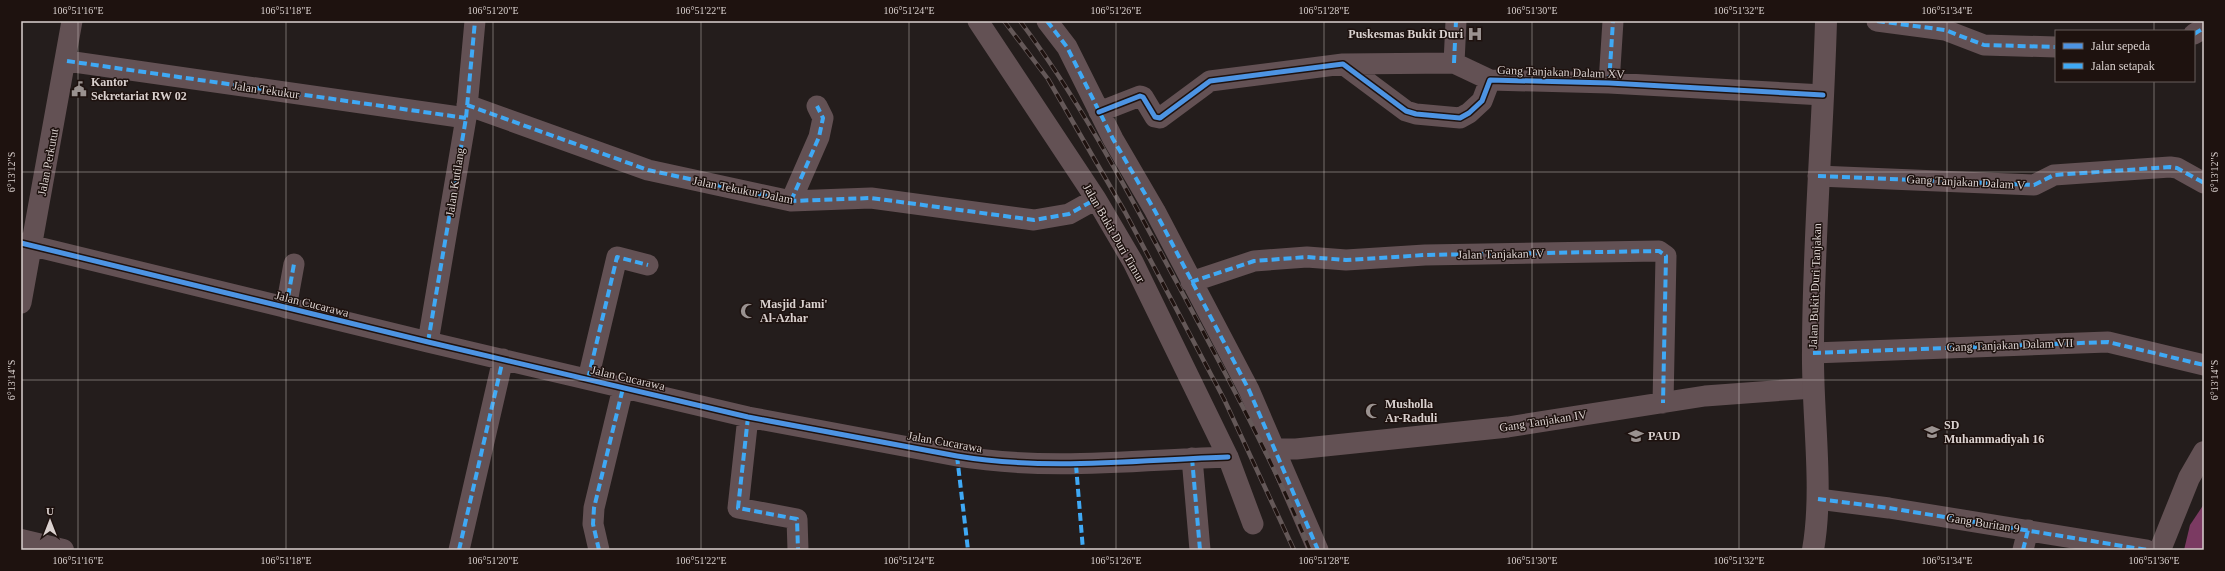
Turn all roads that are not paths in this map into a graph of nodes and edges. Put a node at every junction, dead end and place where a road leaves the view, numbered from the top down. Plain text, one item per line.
1 (72, 21) edge
2 (475, 21) edge
3 (978, 21) edge
4 (1047, 21) edge
5 (1456, 21) edge
6 (1614, 21) edge
7 (1826, 21) edge
8 (1877, 21) edge
9 (2204, 28) edge
10 (2195, 33) edge
11 (2055, 47) edge
12 (66, 61) junction
13 (1343, 64) junction
14 (1454, 64) junction
15 (1490, 80) junction
16 (1610, 83) junction
17 (1823, 95) junction
18 (817, 106) dead end
19 (466, 112) junction
20 (1099, 112) junction
21 (1818, 176) junction
22 (2204, 183) edge
23 (1096, 199) junction
24 (791, 201) junction
25 (27, 244) edge
26 (294, 264) dead end
27 (648, 265) dead end
28 (1191, 282) junction
29 (21, 304) edge
30 (286, 308) junction
31 (429, 339) junction
32 (1813, 352) junction
33 (503, 359) junction
34 (2204, 365) edge
35 (588, 379) junction
36 (623, 388) junction
37 (1813, 388) junction
38 (1663, 403) junction
39 (748, 417) junction
40 (1273, 449) junction
41 (2204, 452) edge
42 (1228, 457) junction
43 (1192, 458) junction
44 (1818, 499) junction
45 (1253, 524) dead end
46 (21, 540) edge
47 (2026, 540) edge
48 (63, 550) edge
49 (459, 550) edge
50 (599, 550) edge
51 (798, 550) edge
52 (1200, 550) edge
53 (1318, 550) edge
54 (1813, 550) edge
55 (2147, 550) edge
56 (2160, 550) edge

1 - 12 street, Jalan Perkutut
2 - 19 street, Jalan Kutilang
3 - 23 street, Jalan Bukit Duri Timur
4 - 20 street
5 - 14 street
6 - 16 street
7 - 17 street, Jalan Bukit Duri Tanjakan
8 - 11 street
9 - 10 street
12 - 19 street, Jalan Tekukur
12 - 25 street, Jalan Perkutut
13 - 14 street, Gang Tanjakan Dalam XV
13 - 15 street, Gang Tanjakan Dalam XV
13 - 20 street, Gang Tanjakan Dalam XV
14 - 15 street, Gang Tanjakan Dalam XV
15 - 16 street, Gang Tanjakan Dalam XV
16 - 17 street, Gang Tanjakan Dalam XV
17 - 21 street, Jalan Bukit Duri Tanjakan
18 - 24 street
19 - 24 street, Jalan Tekukur Dalam
19 - 31 street, Jalan Kutilang
20 - 28 street
21 - 22 street, Gang Tanjakan Dalam V
21 - 32 street, Jalan Bukit Duri Tanjakan
23 - 24 street, Jalan Tekukur Dalam
23 - 42 street, Jalan Bukit Duri Timur
25 - 29 street, Jalan Perkutut
25 - 30 street, Jalan Cucarawa
26 - 30 street
27 - 35 street
28 - 38 street, Jalan Tanjakan IV
28 - 40 street
30 - 31 street, Jalan Cucarawa
31 - 33 street, Jalan Cucarawa
32 - 34 street, Gang Tanjakan Dalam VII
32 - 37 street, Jalan Bukit Duri Tanjakan
33 - 35 street, Jalan Cucarawa
33 - 49 street
35 - 36 street, Jalan Cucarawa
36 - 39 street, Jalan Cucarawa
36 - 50 street
37 - 38 street, Gang Tanjakan IV
37 - 44 street, Jalan Bukit Duri Tanjakan
38 - 40 street, Gang Tanjakan IV
39 - 43 street, Jalan Cucarawa
39 - 51 street
40 - 53 street
41 - 56 street
42 - 43 street, Jalan Cucarawa
42 - 45 street, Jalan Bukit Duri Timur
43 - 52 street
44 - 47 street, Gang Buritan 9
44 - 54 street, Jalan Bukit Duri Tanjakan
46 - 48 street
47 - 55 street, Gang Buritan 9

